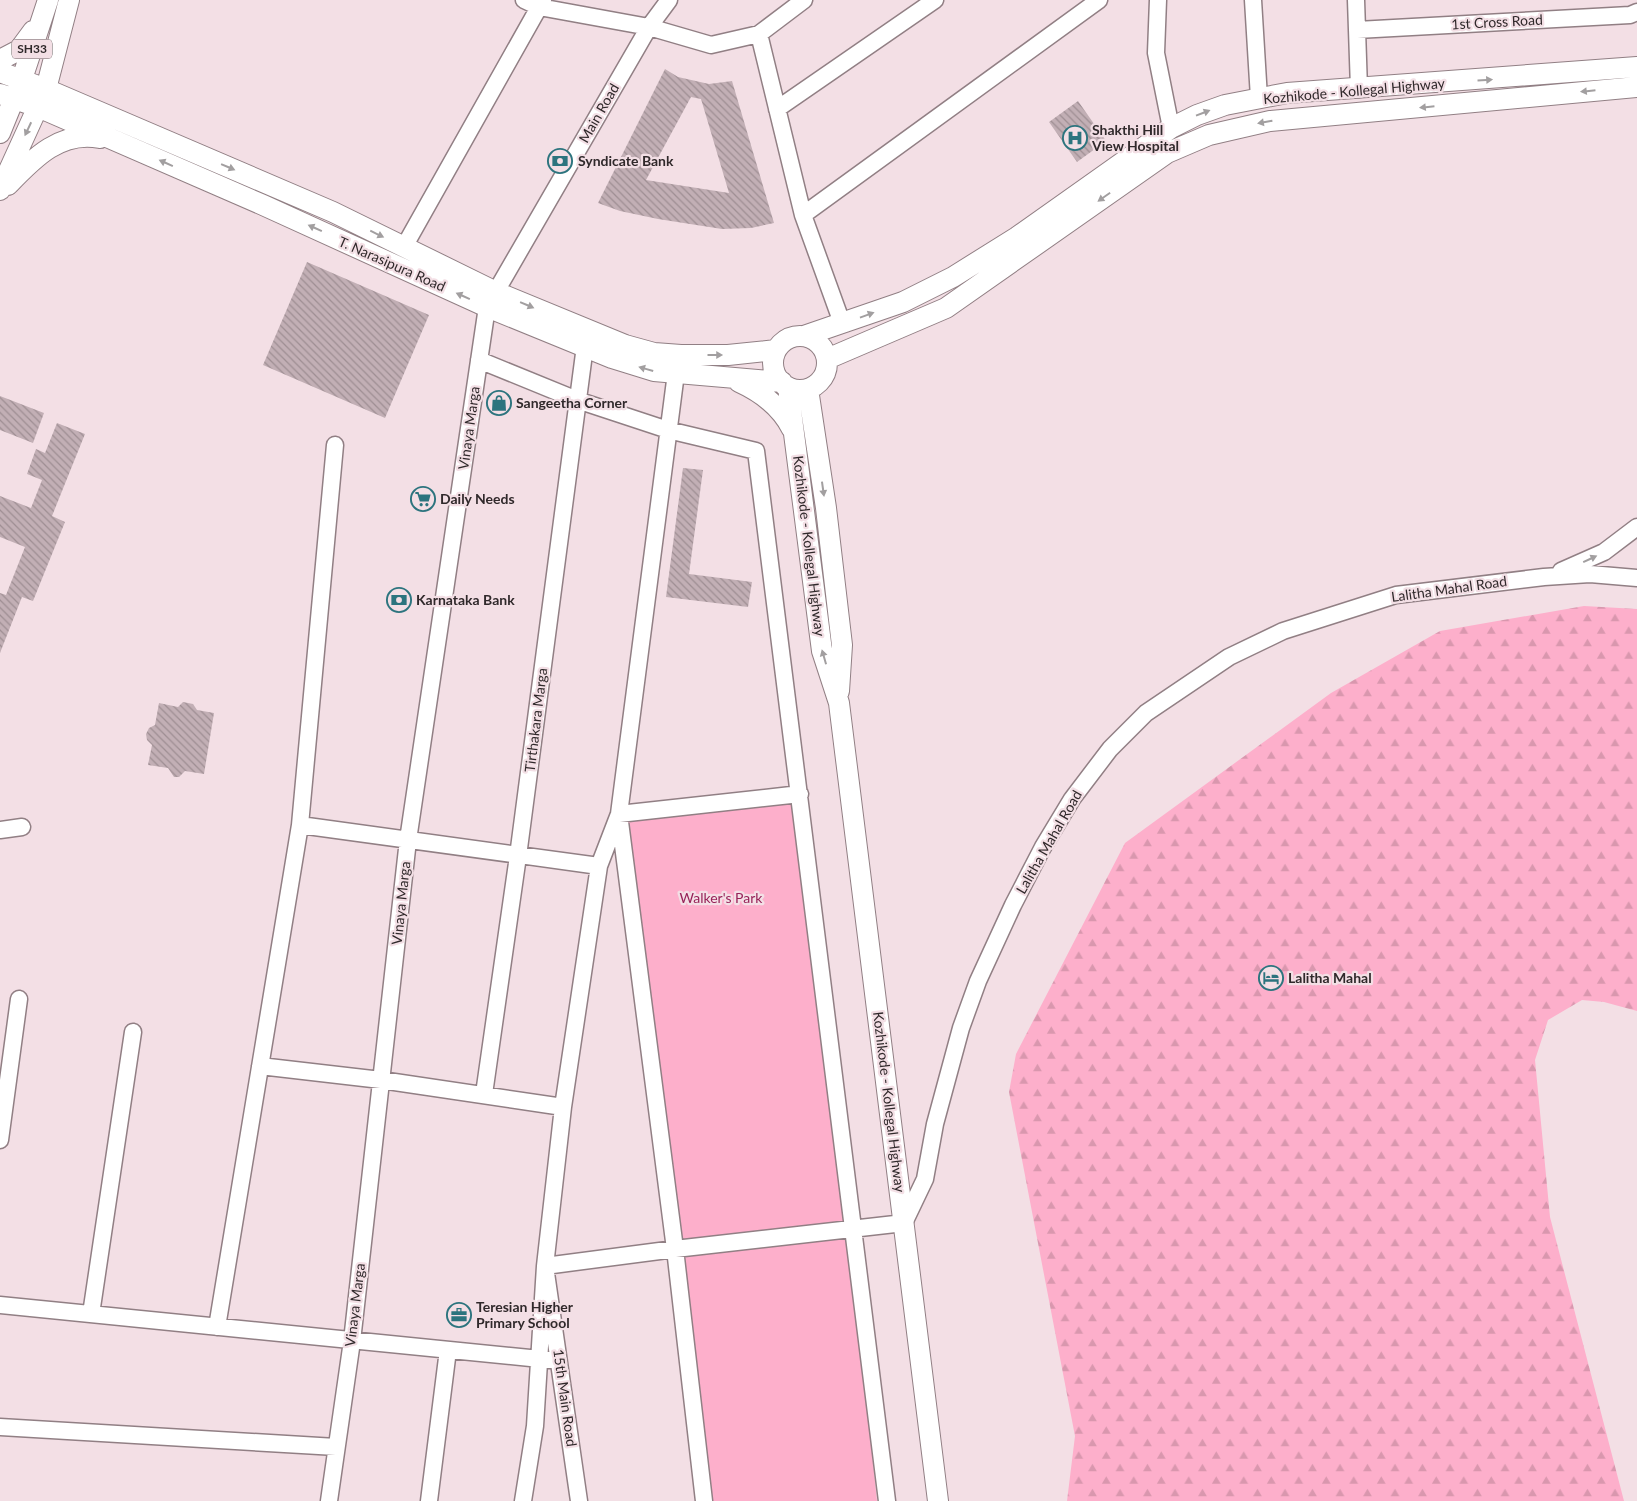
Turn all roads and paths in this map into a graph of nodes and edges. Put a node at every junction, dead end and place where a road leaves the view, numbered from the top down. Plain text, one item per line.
1 (48, 0) edge
2 (70, 0) edge
3 (669, 0) edge
4 (804, 0) edge
5 (934, 0) edge
6 (1099, 0) edge
7 (1158, 0) edge
8 (1253, 0) edge
9 (1356, 0) edge
10 (535, 2) edge
11 (1637, 12) edge
12 (41, 21) junction
13 (63, 24) junction
14 (649, 27) junction
15 (1357, 30) junction
16 (759, 34) junction
17 (0, 60) edge
18 (1637, 67) edge
19 (0, 72) edge
20 (1637, 86) edge
21 (46, 88) junction
22 (1359, 89) junction
23 (13, 90) edge
24 (1259, 98) junction
25 (38, 107) junction
26 (777, 109) junction
27 (116, 119) junction
28 (1171, 128) junction
29 (0, 133) edge
30 (119, 142) junction
31 (1120, 175) junction
32 (0, 192) edge
33 (803, 215) junction
34 (404, 247) junction
35 (492, 299) junction
36 (842, 323) junction
37 (804, 336) junction
38 (871, 341) junction
39 (585, 346) junction
40 (776, 350) junction
41 (827, 359) junction
42 (479, 360) junction
43 (676, 373) junction
44 (729, 377) junction
45 (792, 386) junction
46 (578, 400) junction
47 (668, 430) junction
48 (794, 433) junction
49 (335, 445) dead end
50 (818, 453) junction
51 (1637, 527) edge
52 (1544, 577) junction
53 (1637, 578) edge
54 (839, 703) junction
55 (800, 794) junction
56 (619, 814) junction
57 (300, 825) junction
58 (22, 827) dead end
59 (0, 830) edge
60 (408, 840) junction
61 (518, 856) junction
62 (599, 866) junction
63 (19, 999) dead end
64 (133, 1032) dead end
65 (260, 1066) junction
66 (381, 1080) junction
67 (484, 1094) junction
68 (562, 1108) junction
69 (0, 1140) edge
70 (904, 1224) junction
71 (853, 1229) junction
72 (675, 1249) junction
73 (545, 1266) junction
74 (0, 1305) edge
75 (91, 1314) junction
76 (217, 1327) junction
77 (352, 1340) junction
78 (448, 1350) junction
79 (540, 1360) junction
80 (560, 1361) junction
81 (0, 1426) edge
82 (336, 1447) junction
83 (329, 1501) edge
84 (429, 1501) edge
85 (523, 1501) edge
86 (579, 1501) edge
87 (704, 1501) edge
88 (887, 1501) edge
89 (938, 1501) edge

1 - 12 main road, SH33
2 - 13 main road
3 - 14 street, Main Road
4 - 16 street
5 - 26 street
6 - 33 street
7 - 28 street
8 - 24 street
9 - 15 street
10 - 14 street
10 - 34 street
11 - 15 street, 1st Cross Road
12 - 17 main road
12 - 23 main road, SH33
13 - 21 main road
13 - 27 main road
14 - 16 street
14 - 35 street, Main Road
15 - 22 street
16 - 26 street
22 -> 18 main road, Kozhikode - Kollegal Highway
19 - 23 main road
20 -> 31 main road, Kozhikode - Kollegal Highway
21 - 23 main road, T. Narasipura Road
21 - 25 main road
21 - 27 main road, T. Narasipura Road
22 - 24 main road, Kozhikode - Kollegal Highway
23 - 25 main road, T. Narasipura Road
23 - 29 main road, SH33
28 -> 24 main road, Kozhikode - Kollegal Highway
25 - 30 main road, T. Narasipura Road
25 -> 32 main road
26 - 33 street
27 -> 34 main road, T. Narasipura Road
28 - 31 main road, Kozhikode - Kollegal Highway
30 - 32 main road
35 -> 30 main road, T. Narasipura Road
36 -> 31 main road, Kozhikode - Kollegal Highway
31 -> 38 main road, Kozhikode - Kollegal Highway
33 - 36 street
34 - 35 main road, T. Narasipura Road
35 - 39 main road, T. Narasipura Road
35 -> 40 main road, T. Narasipura Road
35 - 42 street, Vinaya Marga
36 - 37 main road, Kozhikode - Kollegal Highway
37 - 40 main road
37 - 41 main road
38 - 41 main road, Kozhikode - Kollegal Highway
38 - 50 main road
43 -> 39 main road, T. Narasipura Road
39 - 46 street, Tirthakara Marga
40 - 45 main road
41 - 45 main road
42 - 46 street
42 - 60 street, Vinaya Marga
43 - 44 main road, T. Narasipura Road
43 - 47 street
44 - 45 main road, T. Narasipura Road
44 - 48 main road
45 - 48 main road, Kozhikode - Kollegal Highway
45 - 50 main road, Kozhikode - Kollegal Highway
46 - 47 street
46 - 61 street, Tirthakara Marga
47 - 55 street
47 - 56 street
54 -> 48 main road, Kozhikode - Kollegal Highway
49 - 57 street
50 -> 54 main road, Kozhikode - Kollegal Highway
52 -> 51 street, Lalitha Mahal Road
52 - 53 street, Lalitha Mahal Road
52 - 70 street, Lalitha Mahal Road
54 - 70 main road, Kozhikode - Kollegal Highway
55 - 56 street
55 - 71 street
56 - 62 street
56 - 72 street
57 - 60 street
57 - 65 street
58 - 59 street
60 - 61 street
60 - 66 street, Vinaya Marga
61 - 62 street
61 - 67 street, Tirthakara Marga
62 - 68 street
63 - 69 street
64 - 75 street
65 - 66 street
65 - 76 street
66 - 67 street
66 - 77 street, Vinaya Marga
67 - 68 street
68 - 73 street
70 - 71 street
70 - 89 main road, Kozhikode - Kollegal Highway
71 - 72 street
71 - 88 street
72 - 73 street
72 - 87 street
73 - 79 street
73 - 80 street, 15th Main Road
74 - 75 street
75 - 76 street
76 - 77 street
77 - 78 street
77 - 82 street, Vinaya Marga
78 - 79 street
78 - 84 street
79 - 80 street
79 - 85 street
80 - 86 street, 15th Main Road
81 - 82 street
82 - 83 street, Vinaya Marga

